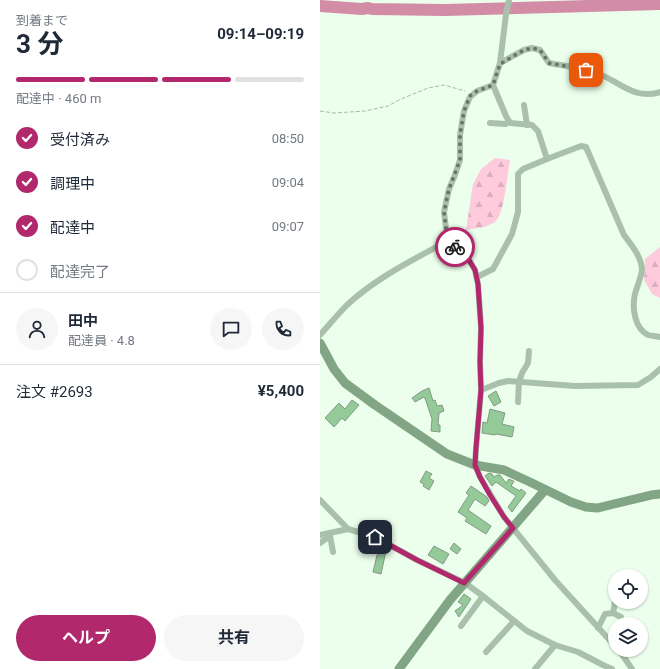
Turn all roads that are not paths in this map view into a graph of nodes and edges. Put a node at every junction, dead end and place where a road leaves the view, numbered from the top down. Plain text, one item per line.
1 (509, 0) edge
2 (500, 64) junction
3 (493, 85) junction
4 (660, 92) edge
5 (524, 105) dead end
6 (509, 121) junction
7 (490, 123) dead end
8 (527, 125) junction
9 (547, 159) junction
10 (449, 240) junction
11 (477, 277) junction
12 (320, 335) edge
13 (660, 337) edge
14 (320, 343) edge
15 (529, 352) dead end
16 (660, 369) edge
17 (519, 382) junction
18 (481, 390) junction
19 (518, 402) dead end
20 (475, 465) junction
21 (545, 490) junction
22 (660, 494) edge
23 (320, 500) edge
24 (513, 528) junction
25 (348, 529) junction
26 (330, 534) junction
27 (320, 536) edge
28 (320, 543) edge
29 (333, 552) dead end
30 (464, 583) junction
31 (483, 596) junction
32 (614, 609) edge
33 (613, 613) junction
34 (620, 617) edge
35 (514, 621) junction
36 (461, 626) dead end
37 (598, 628) junction
38 (608, 637) edge
39 (555, 645) junction
40 (486, 652) dead end
41 (624, 657) edge
42 (602, 667) edge
43 (399, 669) edge
44 (535, 669) edge
45 (612, 669) edge
46 (632, 669) edge

1 - 2 street
2 - 3 street
2 - 4 street
3 - 6 street
3 - 10 street
5 - 8 street
6 - 7 street
6 - 8 street
8 - 9 street
9 - 11 street
9 - 13 street
10 - 11 street
10 - 12 street
11 - 18 street
14 - 20 street
15 - 17 street
16 - 17 street
17 - 18 street
17 - 19 street
18 - 20 street
20 - 21 street
20 - 24 street
21 - 22 street
21 - 24 street
23 - 25 street
24 - 30 street
24 - 37 street
25 - 26 street
25 - 30 street
26 - 27 street
26 - 28 street
26 - 29 street
30 - 31 street
30 - 43 street
31 - 35 street
31 - 36 street
32 - 33 street
33 - 34 street
33 - 37 street
35 - 39 street
35 - 40 street
37 - 38 street
39 - 42 street
39 - 44 street
41 - 46 street
42 - 45 street

